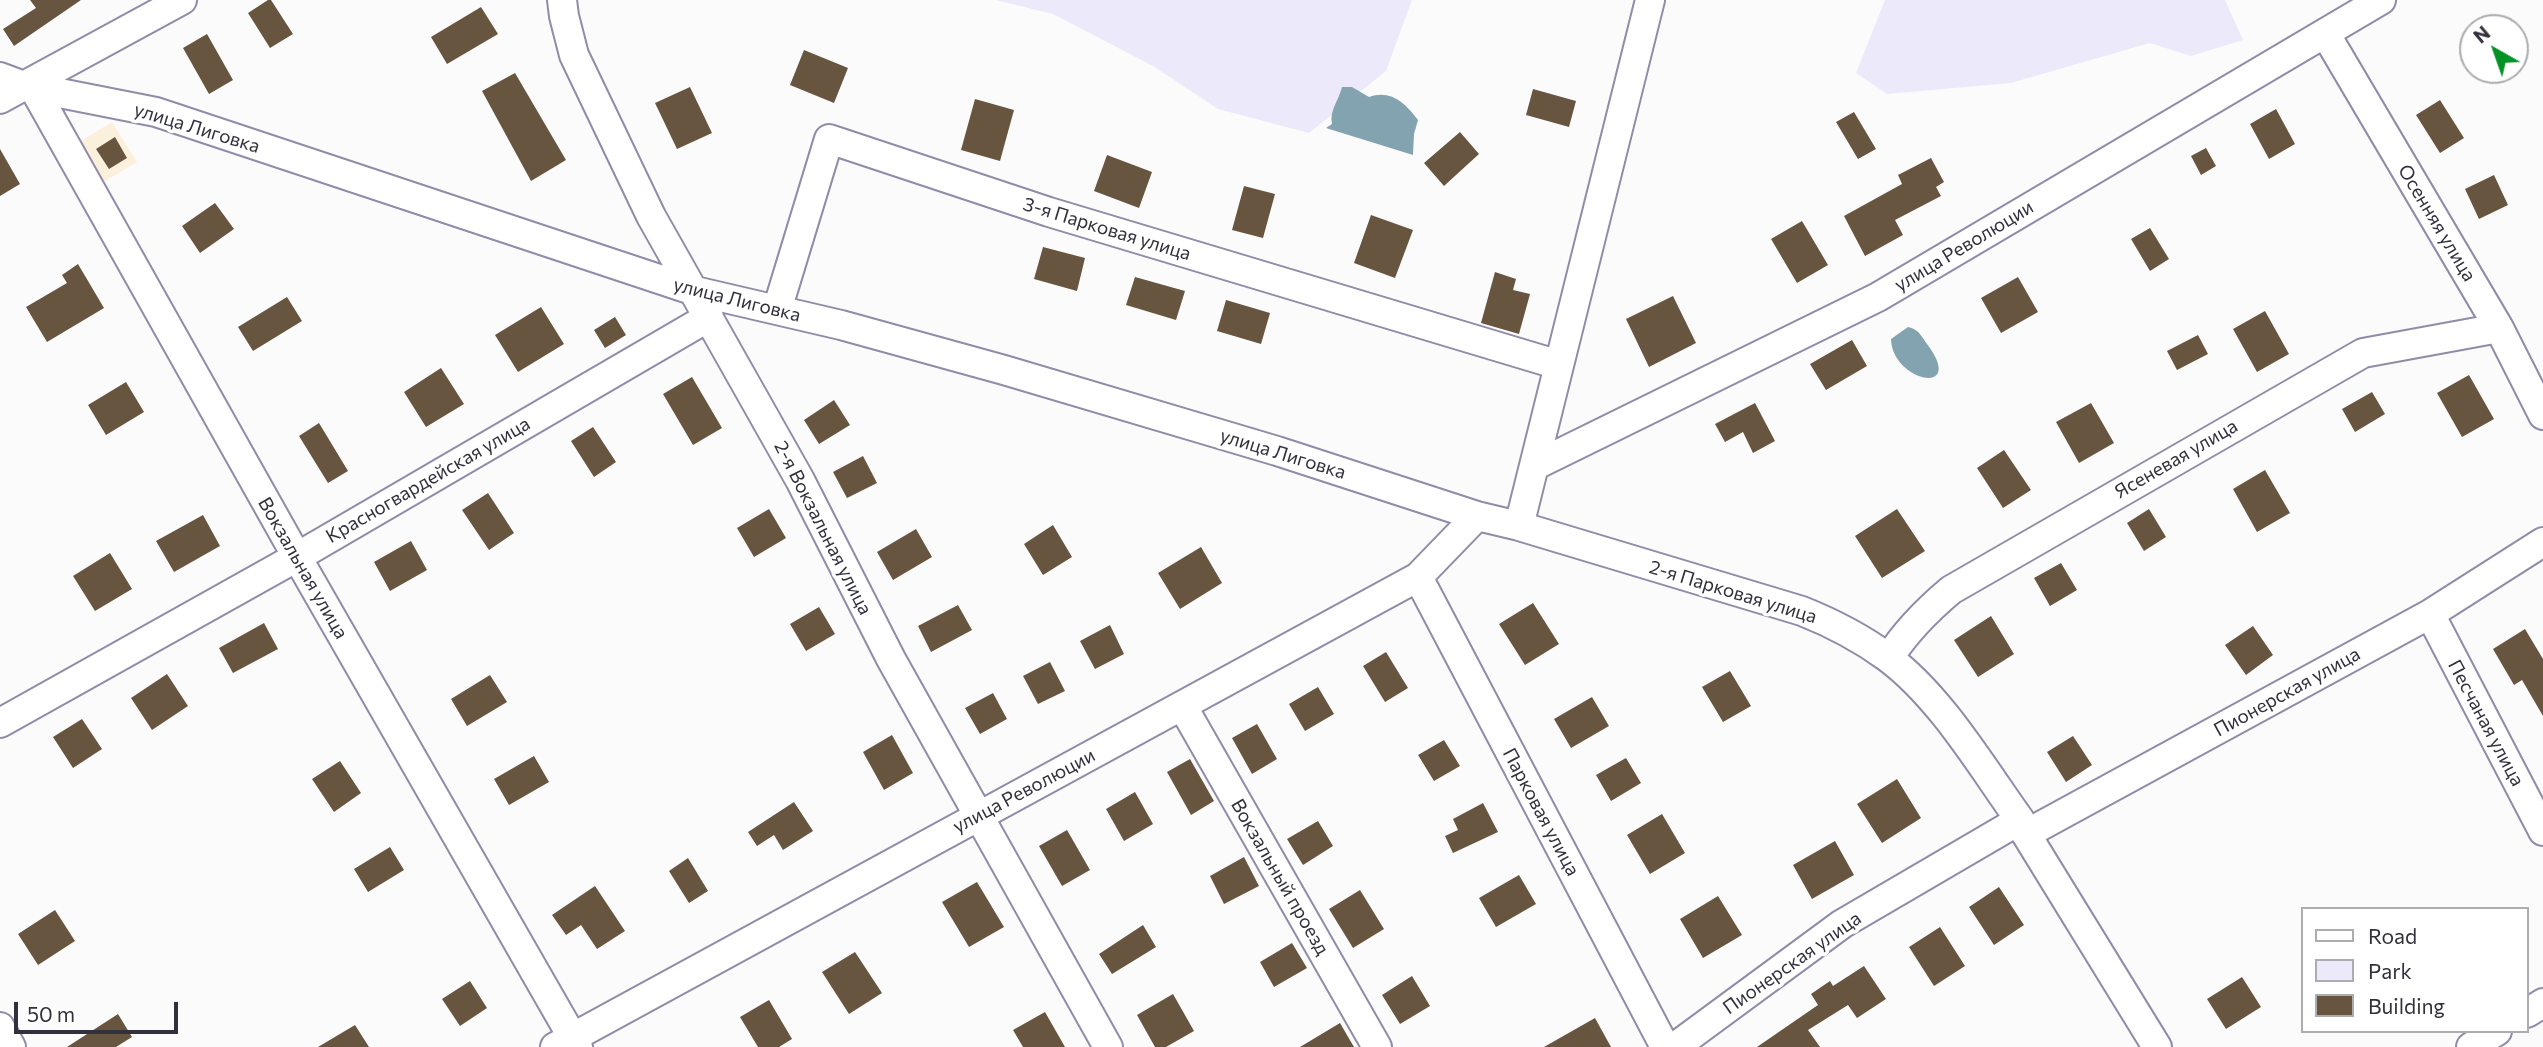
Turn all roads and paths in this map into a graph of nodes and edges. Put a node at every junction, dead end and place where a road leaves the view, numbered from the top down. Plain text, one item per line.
1 (182, 0) edge
2 (562, 0) edge
3 (1650, 0) edge
4 (2381, 0) edge
5 (2325, 33) junction
6 (14, 87) edge
7 (695, 291) junction
8 (777, 310) junction
9 (709, 317) junction
10 (2499, 328) junction
11 (1559, 365) junction
12 (2543, 415) edge
13 (1534, 466) junction
14 (1477, 516) junction
15 (1519, 526) junction
16 (2543, 542) edge
17 (297, 557) junction
18 (1418, 577) junction
19 (2430, 614) junction
20 (1889, 658) junction
21 (1182, 706) junction
22 (0, 723) edge
23 (979, 815) junction
24 (2023, 827) junction
25 (2543, 831) edge
26 (0, 1027) edge
27 (2494, 1033) edge
28 (568, 1044) edge
29 (11, 1047) edge
30 (1108, 1047) edge
31 (1377, 1047) edge
32 (1665, 1047) edge
33 (1675, 1047) edge
34 (2157, 1047) edge
35 (2471, 1047) edge

1 - 6 street
2 - 7 street, 2-я Вокзальная улица
3 - 11 street
4 - 5 street, улица Революции
5 - 10 street, Осенняя улица
5 - 13 street, улица Революции
6 - 7 street, улица Лиговка
6 - 17 street, Вокзальная улица
7 - 8 street, улица Лиговка
7 - 9 street, 2-я Вокзальная улица
8 - 11 street, 3-я Парковая улица
8 - 14 street, улица Лиговка
9 - 17 street, Красногвардейская улица
9 - 23 street, 2-я Вокзальная улица
10 - 12 street, Осенняя улица
10 - 20 street, Ясеневая улица
11 - 13 street
13 - 15 street
14 - 15 street, 2-я Парковая улица
14 - 18 street, улица Революции
15 - 20 street, 2-я Парковая улица
16 - 19 street, Пионерская улица
17 - 22 street, Красногвардейская улица
17 - 28 street, Вокзальная улица
18 - 21 street, улица Революции
18 - 32 street, Парковая улица
19 - 24 street, Пионерская улица
19 - 25 street, Песчаная улица
20 - 24 street, 2-я Парковая улица
21 - 23 street, улица Революции
21 - 31 street, Вокзальный проезд
23 - 28 street, улица Революции
23 - 30 street, 2-я Вокзальная улица
24 - 33 street, Пионерская улица
24 - 34 street, 2-я Парковая улица
26 - 29 street
27 - 35 street

